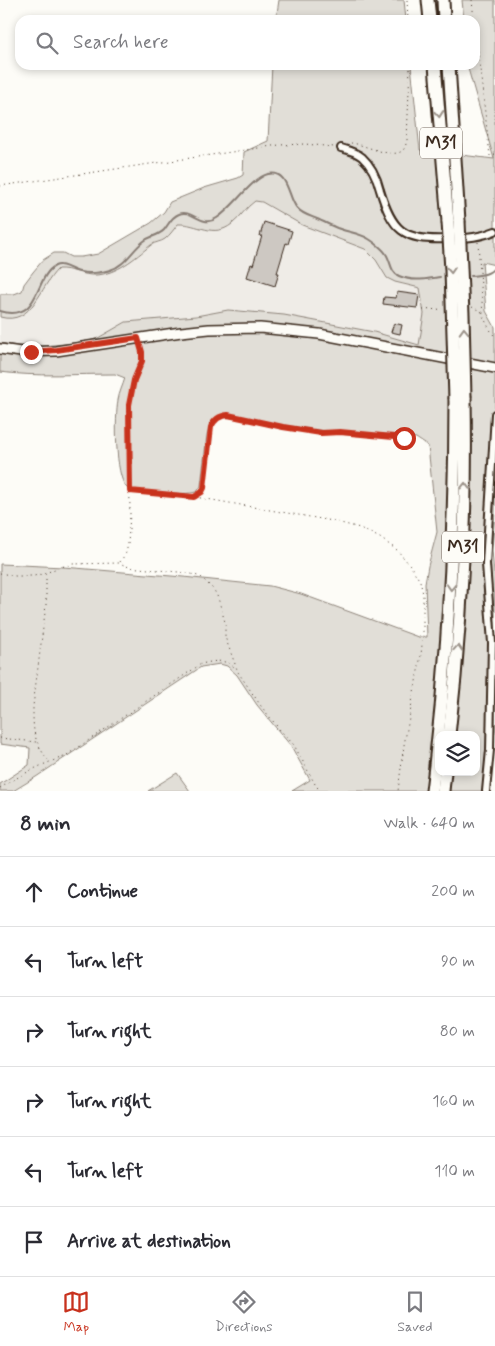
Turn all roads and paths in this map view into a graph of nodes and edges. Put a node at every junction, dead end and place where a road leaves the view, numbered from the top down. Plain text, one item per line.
1 (407, 0) edge
2 (428, 0) edge
3 (442, 0) edge
4 (472, 0) edge
5 (408, 15) edge
6 (430, 15) edge
7 (444, 15) edge
8 (474, 15) edge
9 (480, 69) edge
10 (410, 70) edge
11 (436, 70) edge
12 (448, 70) edge
13 (341, 148) junction
14 (495, 155) edge
15 (0, 186) edge
16 (454, 221) junction
17 (495, 231) edge
18 (478, 237) junction
19 (495, 337) edge
20 (138, 338) junction
21 (0, 349) edge
22 (495, 368) edge
23 (460, 398) junction
24 (495, 414) edge
25 (404, 438) dead end
26 (130, 491) junction
27 (194, 497) junction
28 (119, 563) junction
29 (0, 573) edge
30 (46, 573) junction
31 (238, 672) junction
32 (449, 731) edge
33 (0, 738) edge
34 (36, 742) junction
35 (49, 761) junction
36 (445, 776) edge
37 (0, 788) edge
38 (320, 791) edge
39 (398, 791) edge
40 (432, 791) edge
41 (443, 791) edge
42 (486, 791) edge

1 - 5 path
2 - 6 highway
3 - 7 highway
4 - 8 path
9 - 14 path
10 - 13 path
11 -> 16 highway, M31
12 - 16 highway, M31
13 - 15 path
13 - 18 street
16 - 23 highway, M31, bridge
17 - 18 street
18 - 19 path
20 - 21 main road
20 - 22 main road
20 - 26 path
32 -> 23 highway, M31
23 -> 40 highway, M31
24 - 42 street
25 - 27 path
26 - 27 path
26 - 28 path
27 - 39 path
28 - 30 path
28 - 31 path
29 - 30 path
30 - 34 path
31 - 35 path
31 - 38 path
33 - 34 path
34 - 35 path
35 - 37 path
36 - 41 highway

